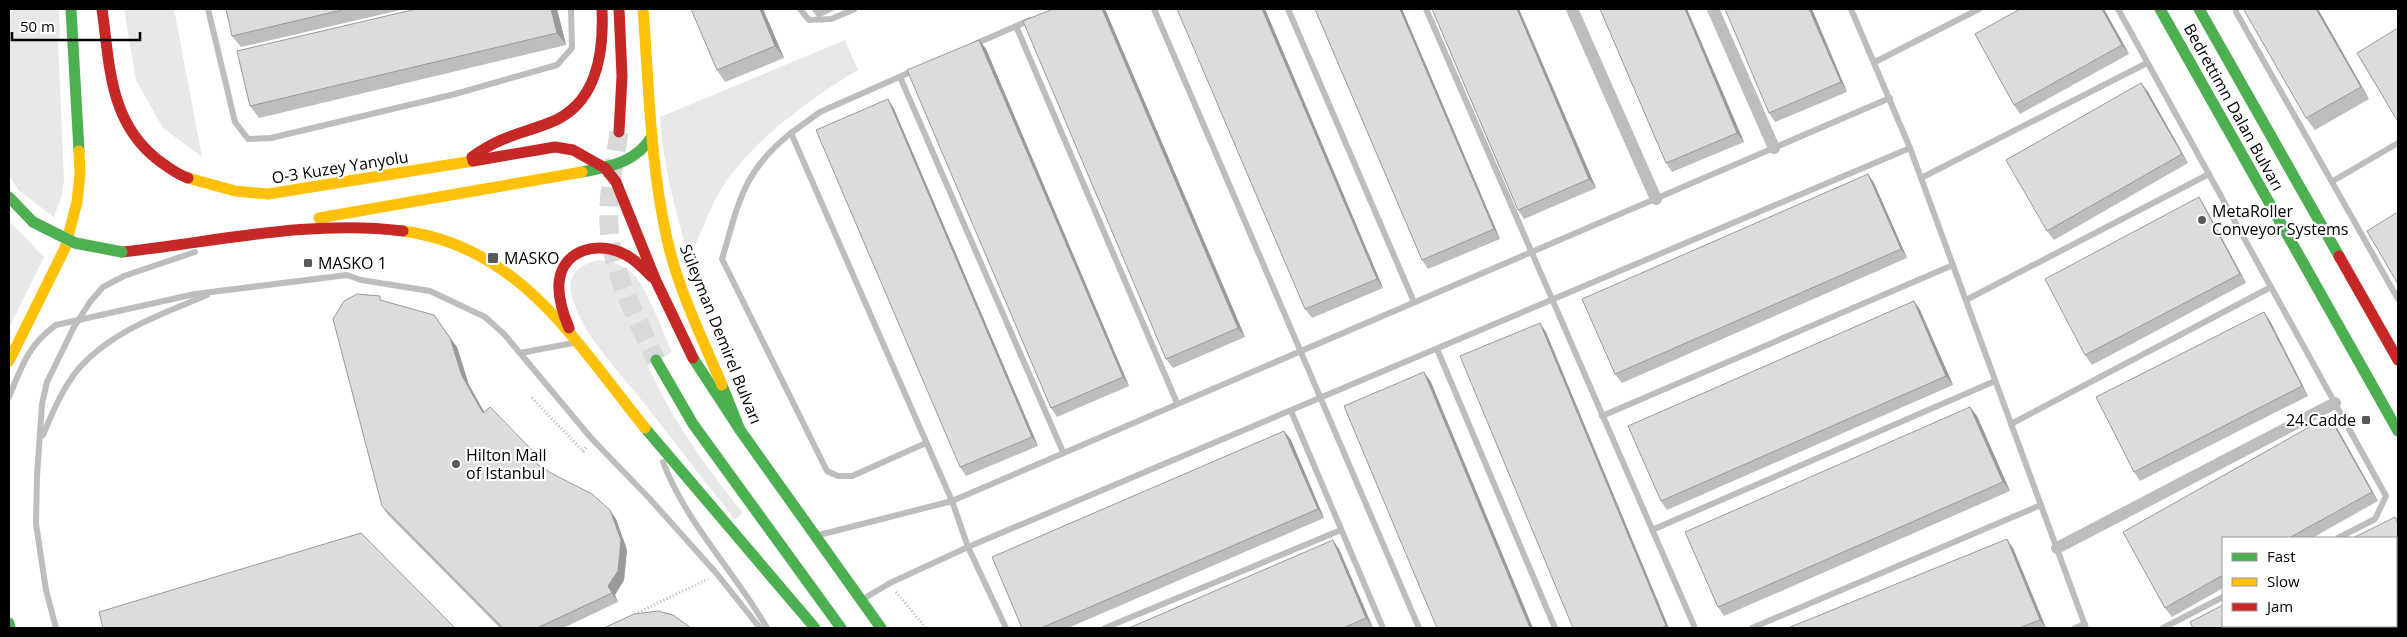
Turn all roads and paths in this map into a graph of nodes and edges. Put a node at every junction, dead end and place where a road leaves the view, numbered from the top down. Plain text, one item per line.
1 (71, 9) edge
2 (102, 9) edge
3 (208, 9) edge
4 (571, 9) edge
5 (602, 9) edge
6 (619, 9) edge
7 (643, 9) edge
8 (800, 9) edge
9 (855, 9) edge
10 (1154, 9) edge
11 (1288, 9) edge
12 (1426, 9) edge
13 (1572, 9) edge
14 (1713, 9) edge
15 (1852, 9) edge
16 (1978, 9) edge
17 (2118, 9) edge
18 (2160, 9) edge
19 (2199, 9) edge
20 (2236, 9) edge
21 (1040, 16) edge
22 (1016, 26) junction
23 (972, 46) edge
24 (1875, 62) junction
25 (2147, 63) junction
26 (918, 69) edge
27 (900, 77) junction
28 (1890, 98) junction
29 (619, 132) tunnel mouth
30 (791, 133) junction
31 (652, 136) junction
32 (2398, 143) edge
33 (1774, 148) junction
34 (1910, 148) junction
35 (461, 164) junction
36 (606, 168) junction
37 (2209, 174) junction
38 (1921, 178) junction
39 (2332, 181) junction
40 (9, 197) edge
41 (1656, 199) junction
42 (251, 235) junction
43 (224, 240) junction
44 (206, 248) dead end
45 (199, 251) dead end
46 (1531, 252) junction
47 (1953, 266) junction
48 (656, 281) junction
49 (2271, 287) junction
50 (216, 291) junction
51 (2398, 299) edge
52 (1552, 300) junction
53 (1966, 300) junction
54 (1414, 302) junction
55 (575, 343) junction
56 (1437, 349) junction
57 (1300, 351) junction
58 (520, 353) junction
59 (656, 360) tunnel mouth
60 (2398, 360) edge
61 (9, 362) edge
62 (1995, 381) junction
63 (9, 396) edge
64 (532, 398) dead end
65 (1321, 398) junction
66 (2335, 403) junction
67 (1177, 404) junction
68 (1291, 411) junction
69 (1602, 416) junction
70 (2011, 424) junction
71 (561, 427) dead end
72 (740, 430) junction
73 (2398, 430) edge
74 (41, 438) junction
75 (655, 440) junction
76 (926, 443) junction
77 (1063, 452) junction
78 (952, 501) junction
79 (2041, 505) junction
80 (1342, 530) junction
81 (1652, 530) junction
82 (814, 536) junction
83 (2340, 537) edge
84 (968, 547) junction
85 (2057, 548) junction
86 (717, 574) junction
87 (890, 583) junction
88 (2222, 598) edge
89 (862, 600) junction
90 (632, 616) edge
91 (9, 623) edge
92 (2086, 626) edge
93 (10, 628) edge
94 (56, 628) edge
95 (760, 628) edge
96 (767, 628) edge
97 (815, 628) edge
98 (841, 628) edge
99 (881, 628) edge
100 (926, 628) edge
101 (1006, 628) edge
102 (1105, 628) edge
103 (1383, 628) edge
104 (1419, 628) edge
105 (1555, 628) edge
106 (1695, 628) edge
107 (1752, 628) edge
108 (2075, 628) edge
109 (2163, 628) edge

1 - 61 main road
2 - 35 main road, O-3 Kuzey Yanyolu
3 - 4 lane
5 - 35 main road
6 - 29 main road
7 - 31 main road, Süleyman Demirel Bulvarı
8 - 9 lane
10 - 57 lane
11 - 54 lane
12 - 46 lane
13 - 41 street
14 - 33 street
15 - 24 lane
16 - 24 lane
17 - 25 lane
18 - 73 main road, Bedrettimn Dalan Bulvarı
19 - 60 main road, Bedrettimn Dalan Bulvarı
20 - 39 lane
21 - 22 lane
22 - 23 lane
22 - 67 lane
24 - 28 lane
25 - 37 lane
25 - 38 lane
26 - 27 lane
27 - 30 lane
27 - 77 lane
28 - 33 lane
28 - 34 lane
30 - 76 lane
30 - 76 lane
31 - 36 main road
31 - 72 main road, Süleyman Demirel Bulvarı
32 - 39 lane
33 - 41 lane
34 - 38 lane
34 - 52 lane
35 - 36 main road, O-3 Kuzey Yanyolu
36 - 42 main road
36 - 48 main road
37 - 49 lane
37 - 53 lane
38 - 47 lane
39 - 51 lane
40 - 43 main road, bridge
41 - 46 lane
42 - 43 main road
42 - 55 main road
43 - 44 lane
45 - 74 lane, bridge
46 - 52 lane
46 - 54 lane
47 - 53 lane
47 - 69 lane
48 - 55 main road
48 - 72 main road
49 - 66 lane
49 - 70 lane
50 - 58 lane
50 - 63 lane
50 - 74 lane
52 - 56 lane
52 - 69 lane
53 - 62 lane
54 - 57 lane
55 - 58 lane
55 - 75 main road
56 - 65 lane
56 - 105 lane
57 - 65 lane
57 - 67 lane
58 - 86 lane
59 - 98 main road
62 - 70 lane
62 - 81 lane
64 - 71 path
65 - 68 lane
65 - 104 lane
66 - 83 lane
66 - 85 street
67 - 77 lane
68 - 80 lane
68 - 84 lane
69 - 81 lane
70 - 79 lane
72 - 82 main road, Süleyman Demirel Bulvarı
74 - 94 lane
75 - 96 lane
75 - 97 main road
76 - 78 lane
77 - 78 lane
78 - 82 lane
78 - 84 lane
79 - 85 lane
79 - 107 lane
80 - 102 lane
80 - 103 lane
81 - 106 lane
82 - 89 main road, Süleyman Demirel Bulvarı
84 - 87 lane
84 - 101 lane
85 - 92 lane
86 - 90 path
86 - 95 lane
87 - 89 lane
87 - 100 path
88 - 109 lane
89 - 99 main road, Süleyman Demirel Bulvarı
91 - 93 main road
92 - 108 lane

